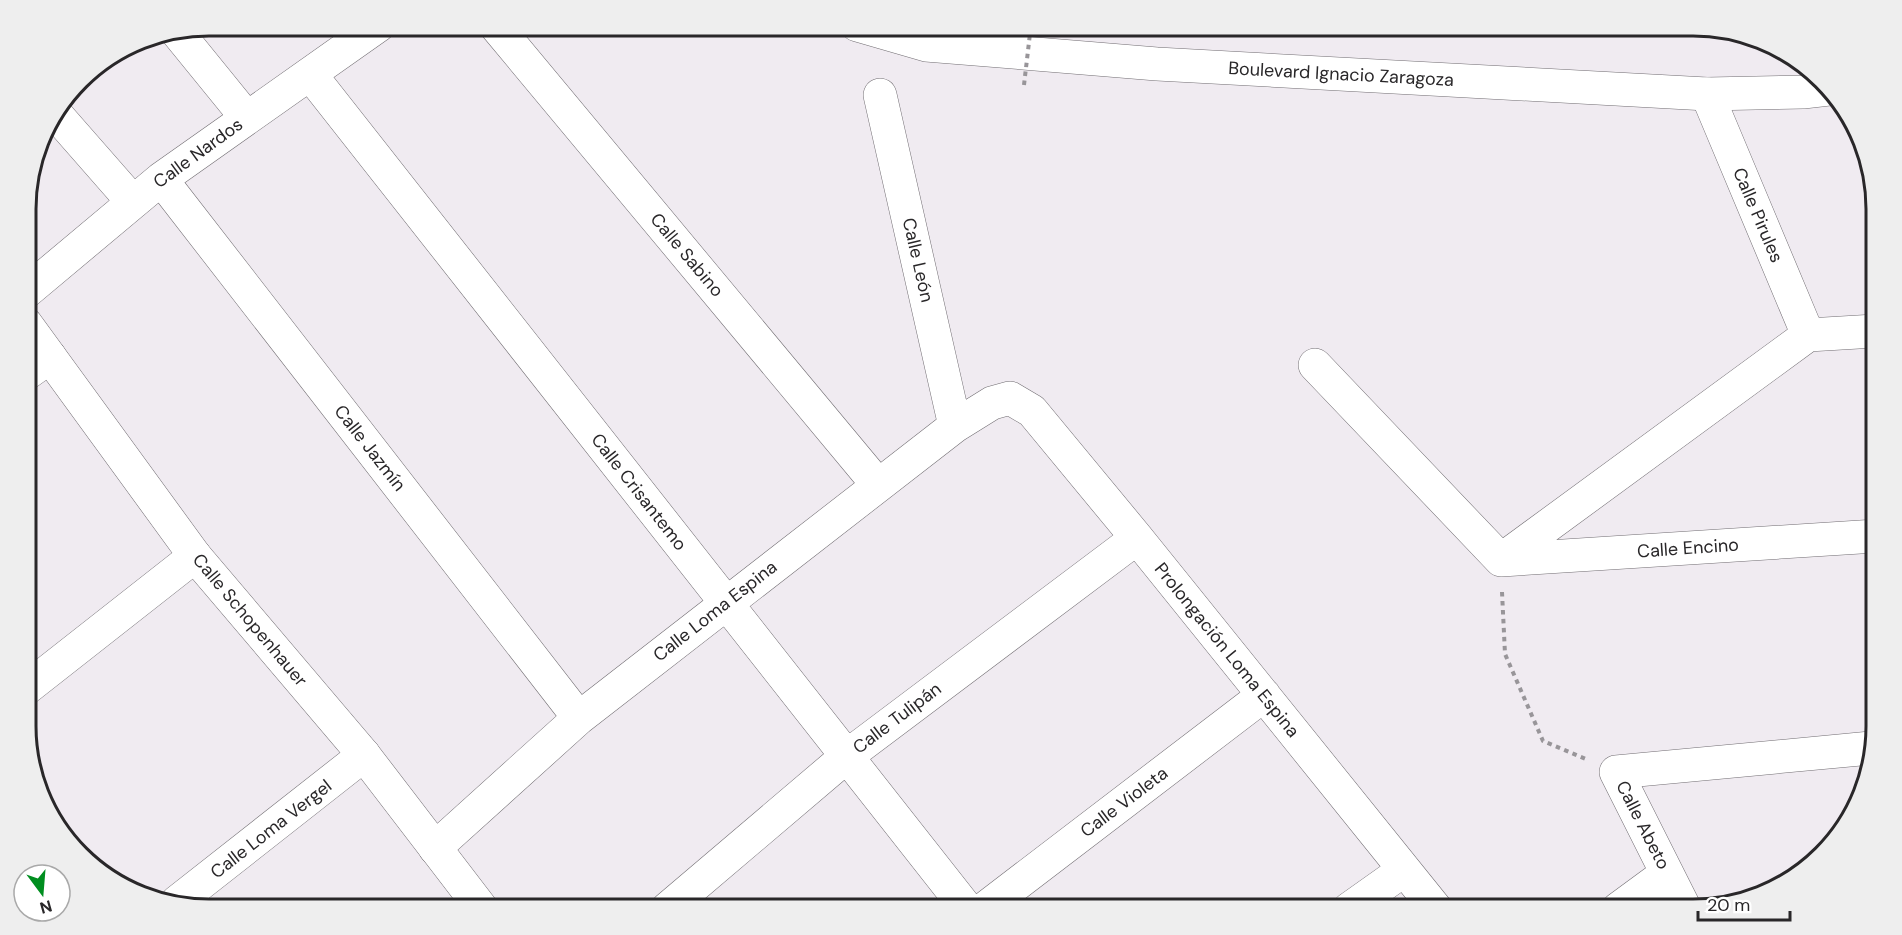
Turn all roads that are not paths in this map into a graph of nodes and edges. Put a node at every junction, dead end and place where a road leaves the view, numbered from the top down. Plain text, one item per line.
1 (365, 36) edge
2 (503, 36) edge
3 (893, 36) edge
4 (182, 38) edge
5 (310, 74) junction
6 (1818, 90) edge
7 (1707, 94) junction
8 (880, 95) dead end
9 (247, 118) junction
10 (61, 119) edge
11 (161, 179) junction
12 (133, 202) junction
13 (36, 284) edge
14 (1866, 332) edge
15 (1808, 336) junction
16 (1315, 364) dead end
17 (38, 365) edge
18 (1011, 398) joint
19 (955, 426) junction
20 (878, 485) junction
21 (1866, 537) edge
22 (1137, 538) junction
23 (195, 556) junction
24 (1501, 560) junction
25 (726, 603) junction
26 (36, 680) edge
27 (1264, 695) junction
28 (579, 717) junction
29 (1865, 749) edge
30 (364, 755) junction
31 (847, 756) junction
32 (435, 848) junction
33 (1404, 870) junction
34 (1667, 873) junction
35 (183, 897) edge
36 (467, 899) edge
37 (679, 899) edge
38 (959, 899) edge
39 (997, 899) edge
40 (1363, 899) edge
41 (1428, 899) edge
42 (1632, 899) edge
43 (1680, 899) edge

1 - 5 street, Calle Nardos
2 - 20 street, Calle Sabino
3 - 7 street, Boulevard Ignacio Zaragoza
4 - 9 street
5 - 9 street, Calle Nardos
5 - 25 street, Calle Crisantemo
6 - 7 street, Boulevard Ignacio Zaragoza
7 - 15 street, Calle Pirules
8 - 19 street, Calle León
9 - 11 street, Calle Nardos
10 - 12 street
11 - 12 street, Calle Nardos
11 - 28 street, Calle Jazmín
12 - 13 street, Calle Nardos
14 - 15 street
15 - 24 street
16 - 24 street
17 - 23 street, Calle Schopenhauer
18 - 19 street, Calle Loma Espina
18 - 22 street, Prolongación Loma Espina
19 - 20 street, Calle Loma Espina
20 - 25 street, Calle Loma Espina
21 - 24 street, Calle Encino
22 - 27 street, Prolongación Loma Espina
22 - 31 street, Calle Tulipán
23 - 26 street
23 - 30 street, Calle Schopenhauer
25 - 28 street, Calle Loma Espina
25 - 31 street, Calle Crisantemo
27 - 33 street, Prolongación Loma Espina
27 - 39 street, Calle Violeta
28 - 32 street, Calle Loma Espina
29 - 34 street, Calle Abeto
30 - 32 street, Calle Schopenhauer
30 - 35 street, Calle Loma Vergel
31 - 37 street, Calle Tulipán
31 - 38 street, Calle Crisantemo
32 - 36 street, Calle Schopenhauer
33 - 40 street
33 - 41 street, Prolongación Loma Espina
34 - 42 street
34 - 43 street, Calle Abeto

